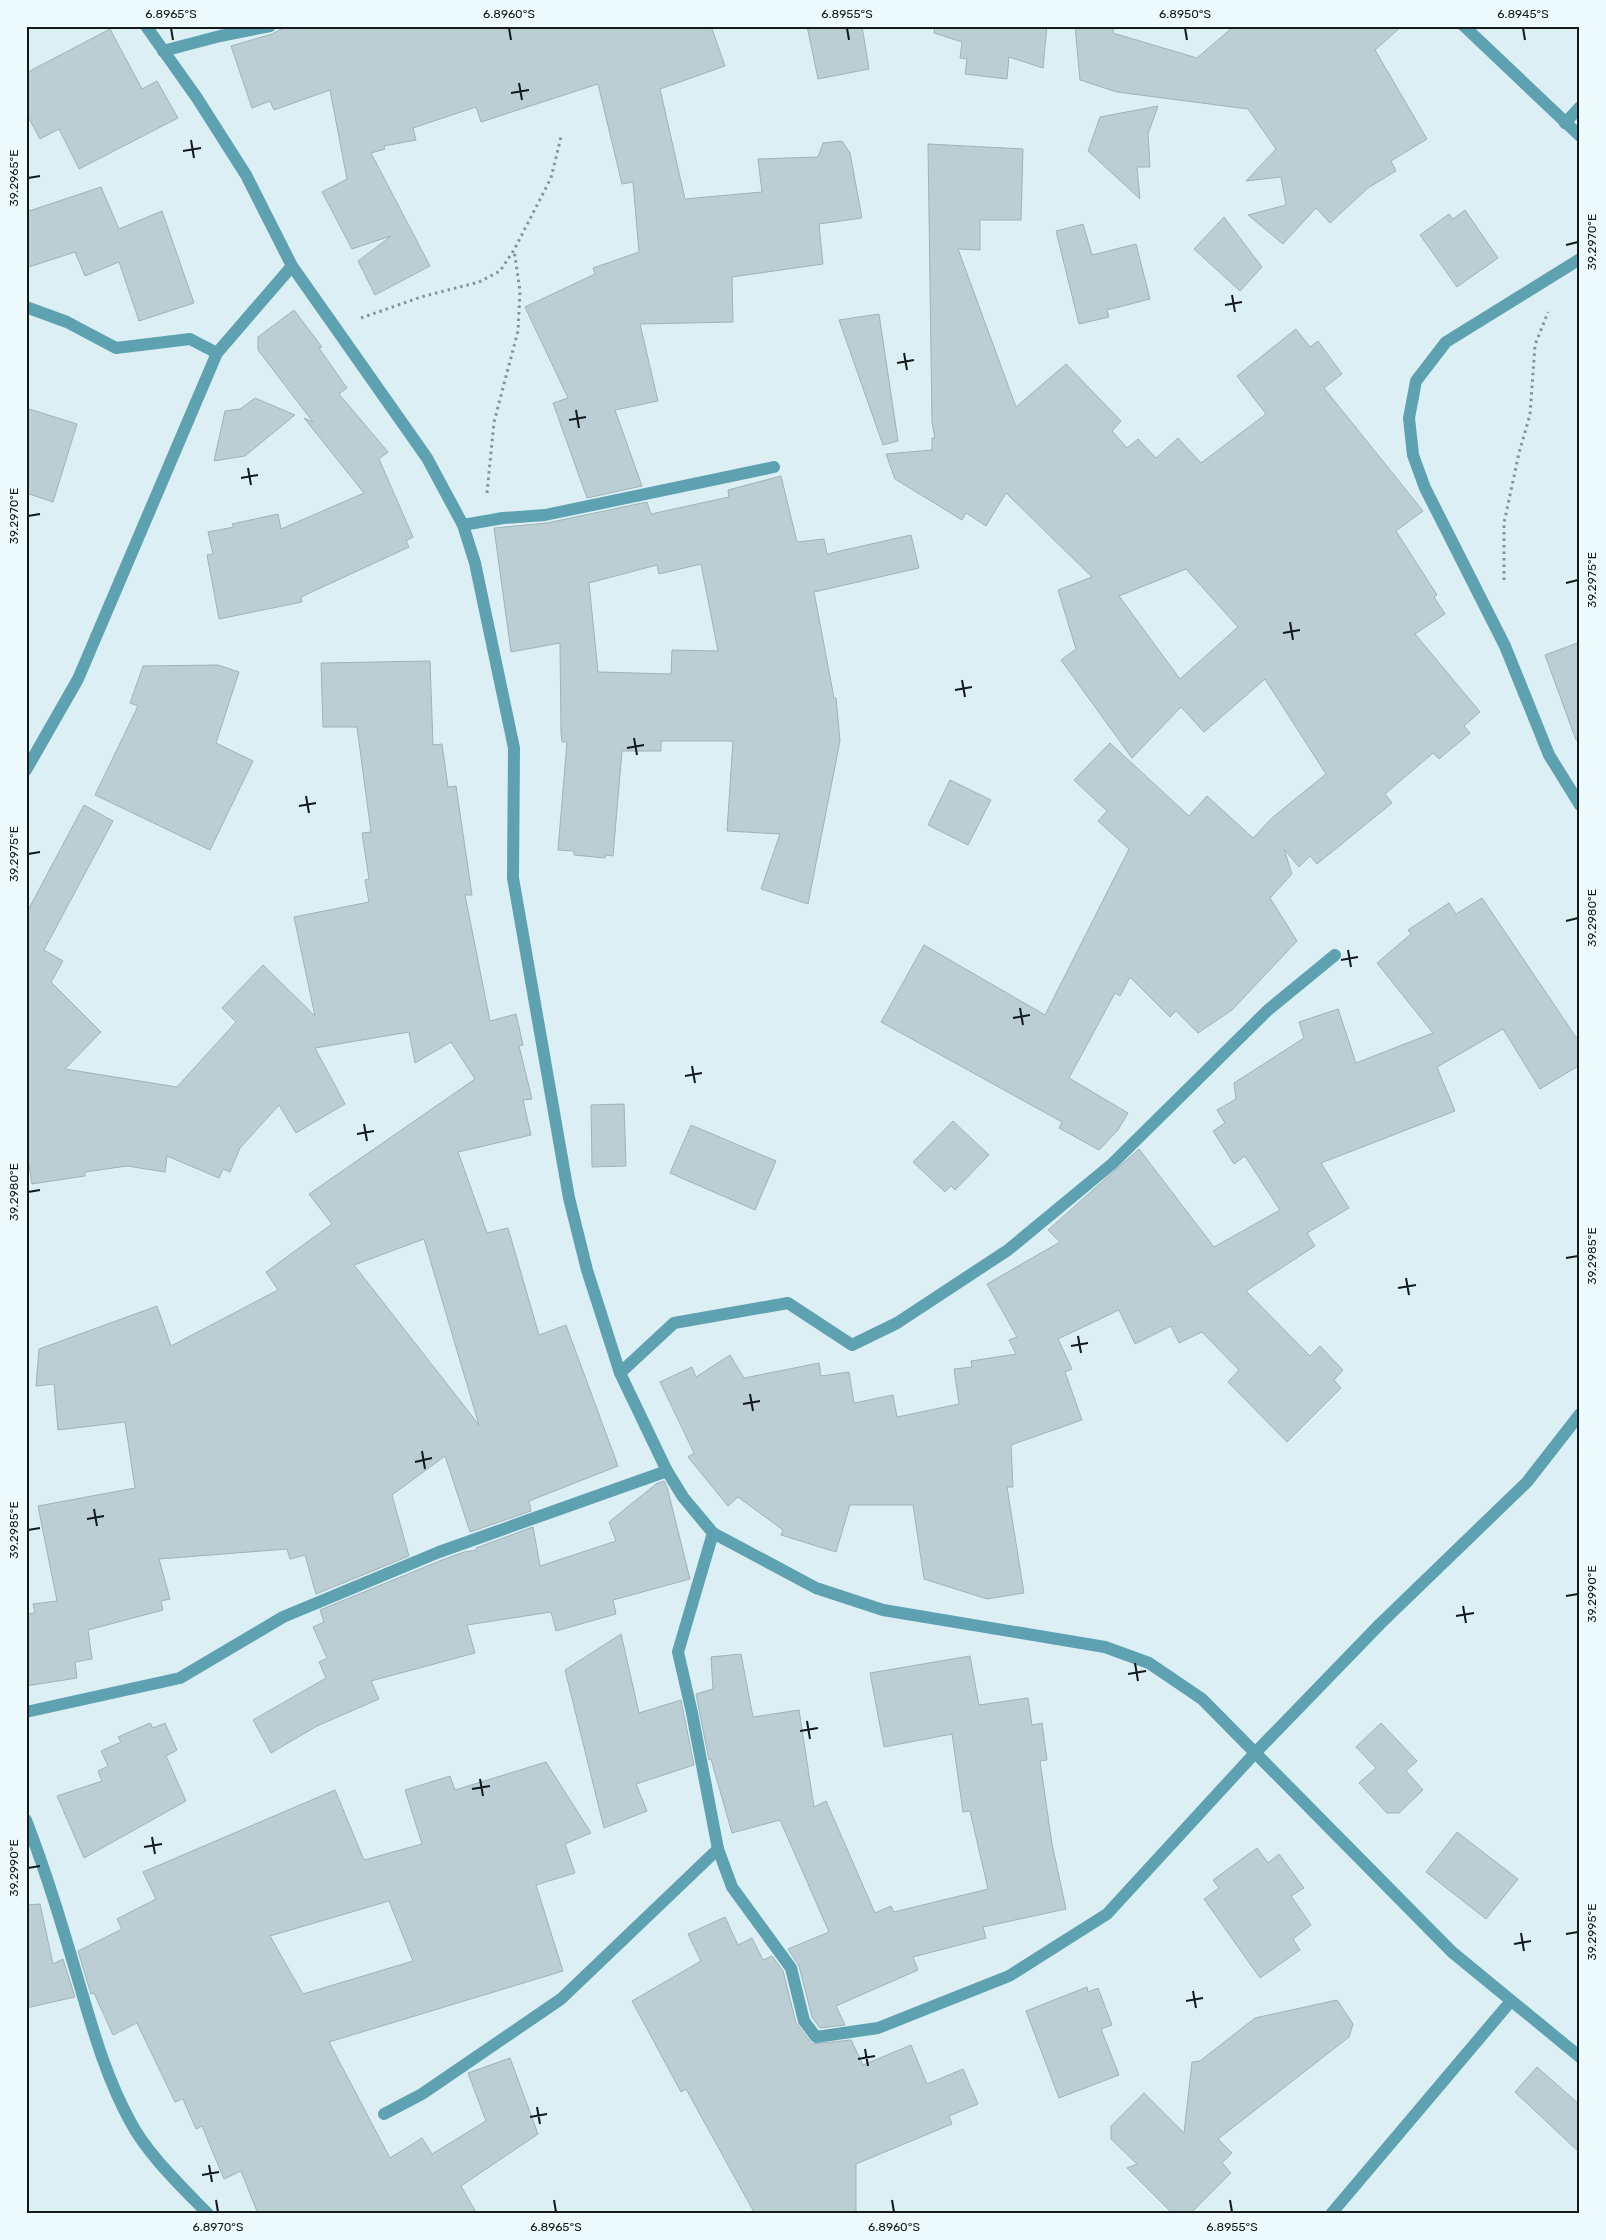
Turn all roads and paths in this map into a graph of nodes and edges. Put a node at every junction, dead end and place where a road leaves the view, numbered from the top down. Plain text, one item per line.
1 (146, 26) edge
2 (270, 26) edge
3 (1464, 26) edge
4 (163, 52) junction
5 (1580, 107) edge
6 (1565, 123) junction
7 (1580, 136) edge
8 (560, 137) dead end
9 (514, 250) junction
10 (1580, 259) edge
11 (292, 266) junction
12 (26, 307) edge
13 (1548, 311) dead end
14 (334, 327) junction
15 (217, 353) junction
16 (774, 467) dead end
17 (484, 521) junction
18 (463, 525) junction
19 (1504, 589) dead end
20 (26, 770) edge
21 (1580, 805) edge
22 (1335, 955) dead end
23 (620, 1373) junction
24 (1580, 1414) edge
25 (667, 1471) junction
26 (713, 1533) junction
27 (26, 1712) edge
28 (1255, 1753) junction
29 (26, 1820) edge
30 (718, 1849) junction
31 (1511, 2001) junction
32 (1580, 2057) edge
33 (384, 2114) dead end
34 (208, 2214) edge
35 (1331, 2214) edge

1 - 4 street
2 - 4 street
3 - 6 street
4 - 11 street
5 - 6 street
6 - 7 street
8 - 9 path
9 - 14 path
9 - 17 path
10 - 21 street
11 - 14 street
11 - 15 street
12 - 15 street
13 - 19 path
14 - 18 street
15 - 20 street
16 - 17 street
17 - 18 street
18 - 23 street
22 - 23 street
23 - 25 street
24 - 28 street
25 - 26 street
25 - 27 street
26 - 28 street
26 - 30 street
28 - 30 street
28 - 31 street
29 - 34 street
30 - 33 street
31 - 32 street
31 - 35 street

